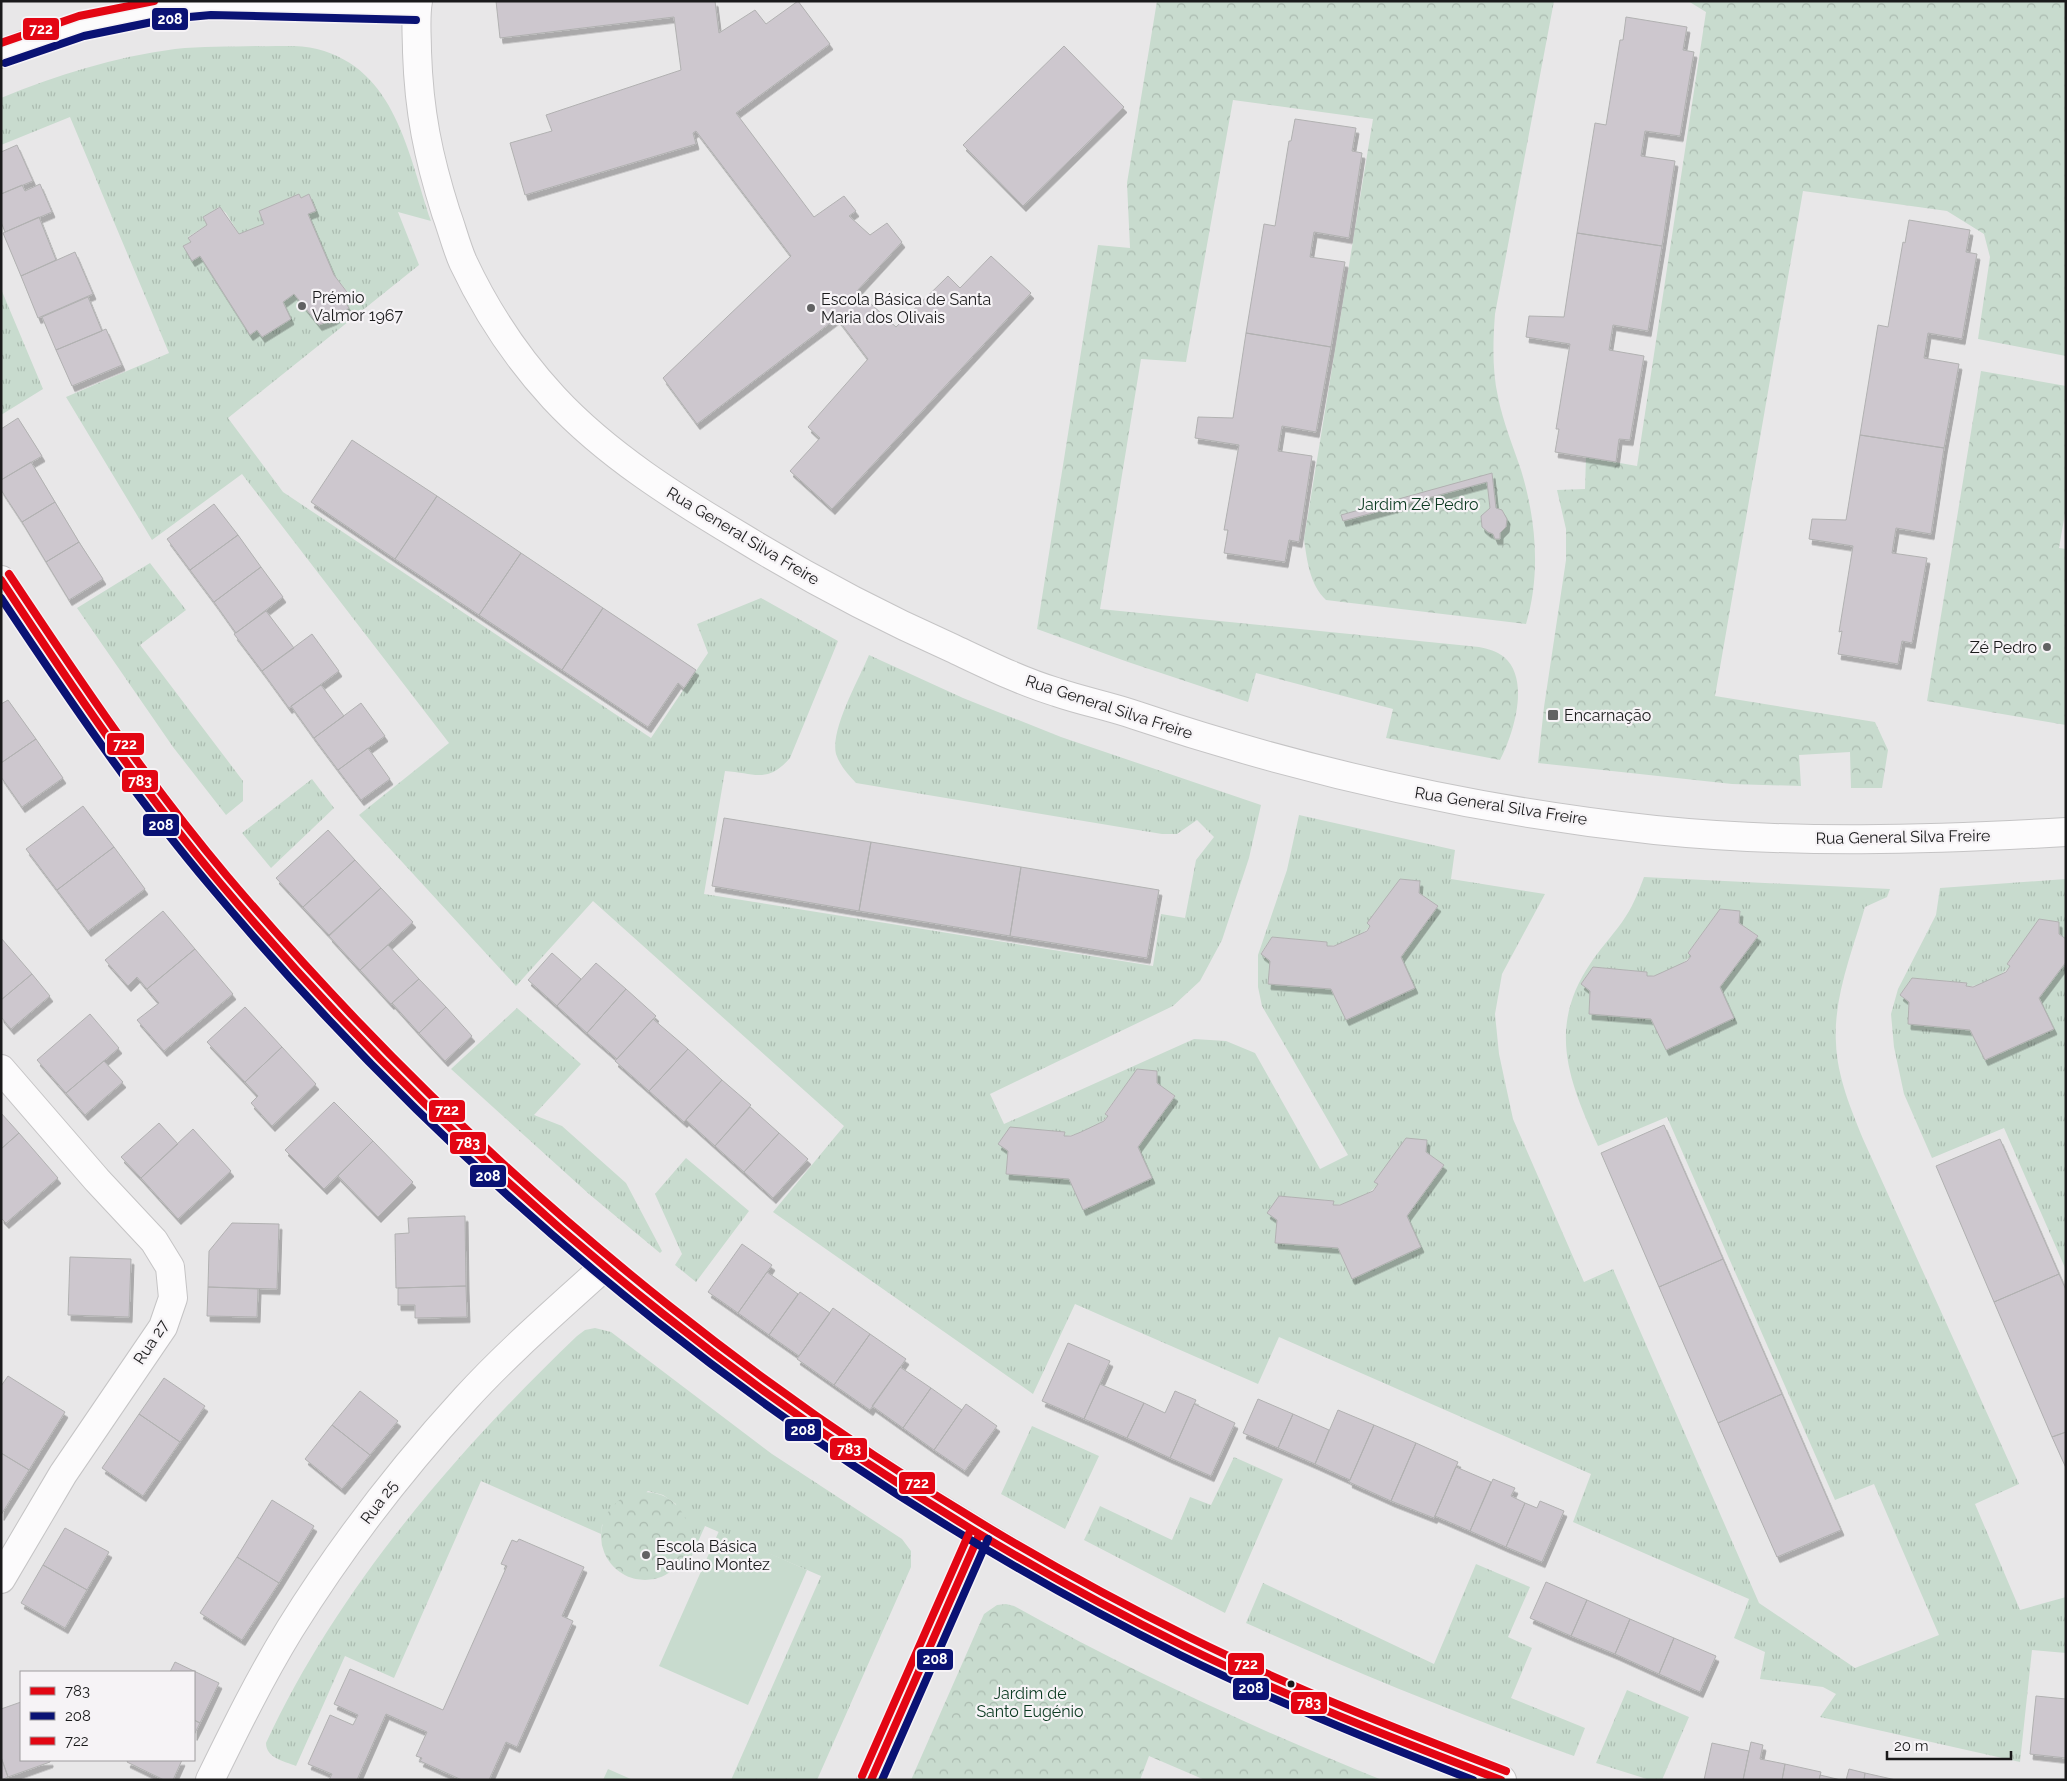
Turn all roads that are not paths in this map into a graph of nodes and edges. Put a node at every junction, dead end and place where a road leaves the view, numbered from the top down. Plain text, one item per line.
1 (417, 6) edge
2 (1, 54) edge
3 (1, 580) edge
4 (2066, 832) edge
5 (1, 1069) edge
6 (604, 1267) junction
7 (980, 1535) junction
8 (1, 1579) edge
9 (210, 1780) edge
10 (871, 1780) edge
11 (1502, 1780) edge

1 - 2 street
1 - 4 street, Rua General Silva Freire
3 - 6 street
5 - 8 street, Rua 27
6 - 7 street
6 - 9 street, Rua 25
7 - 10 street
7 - 11 street

